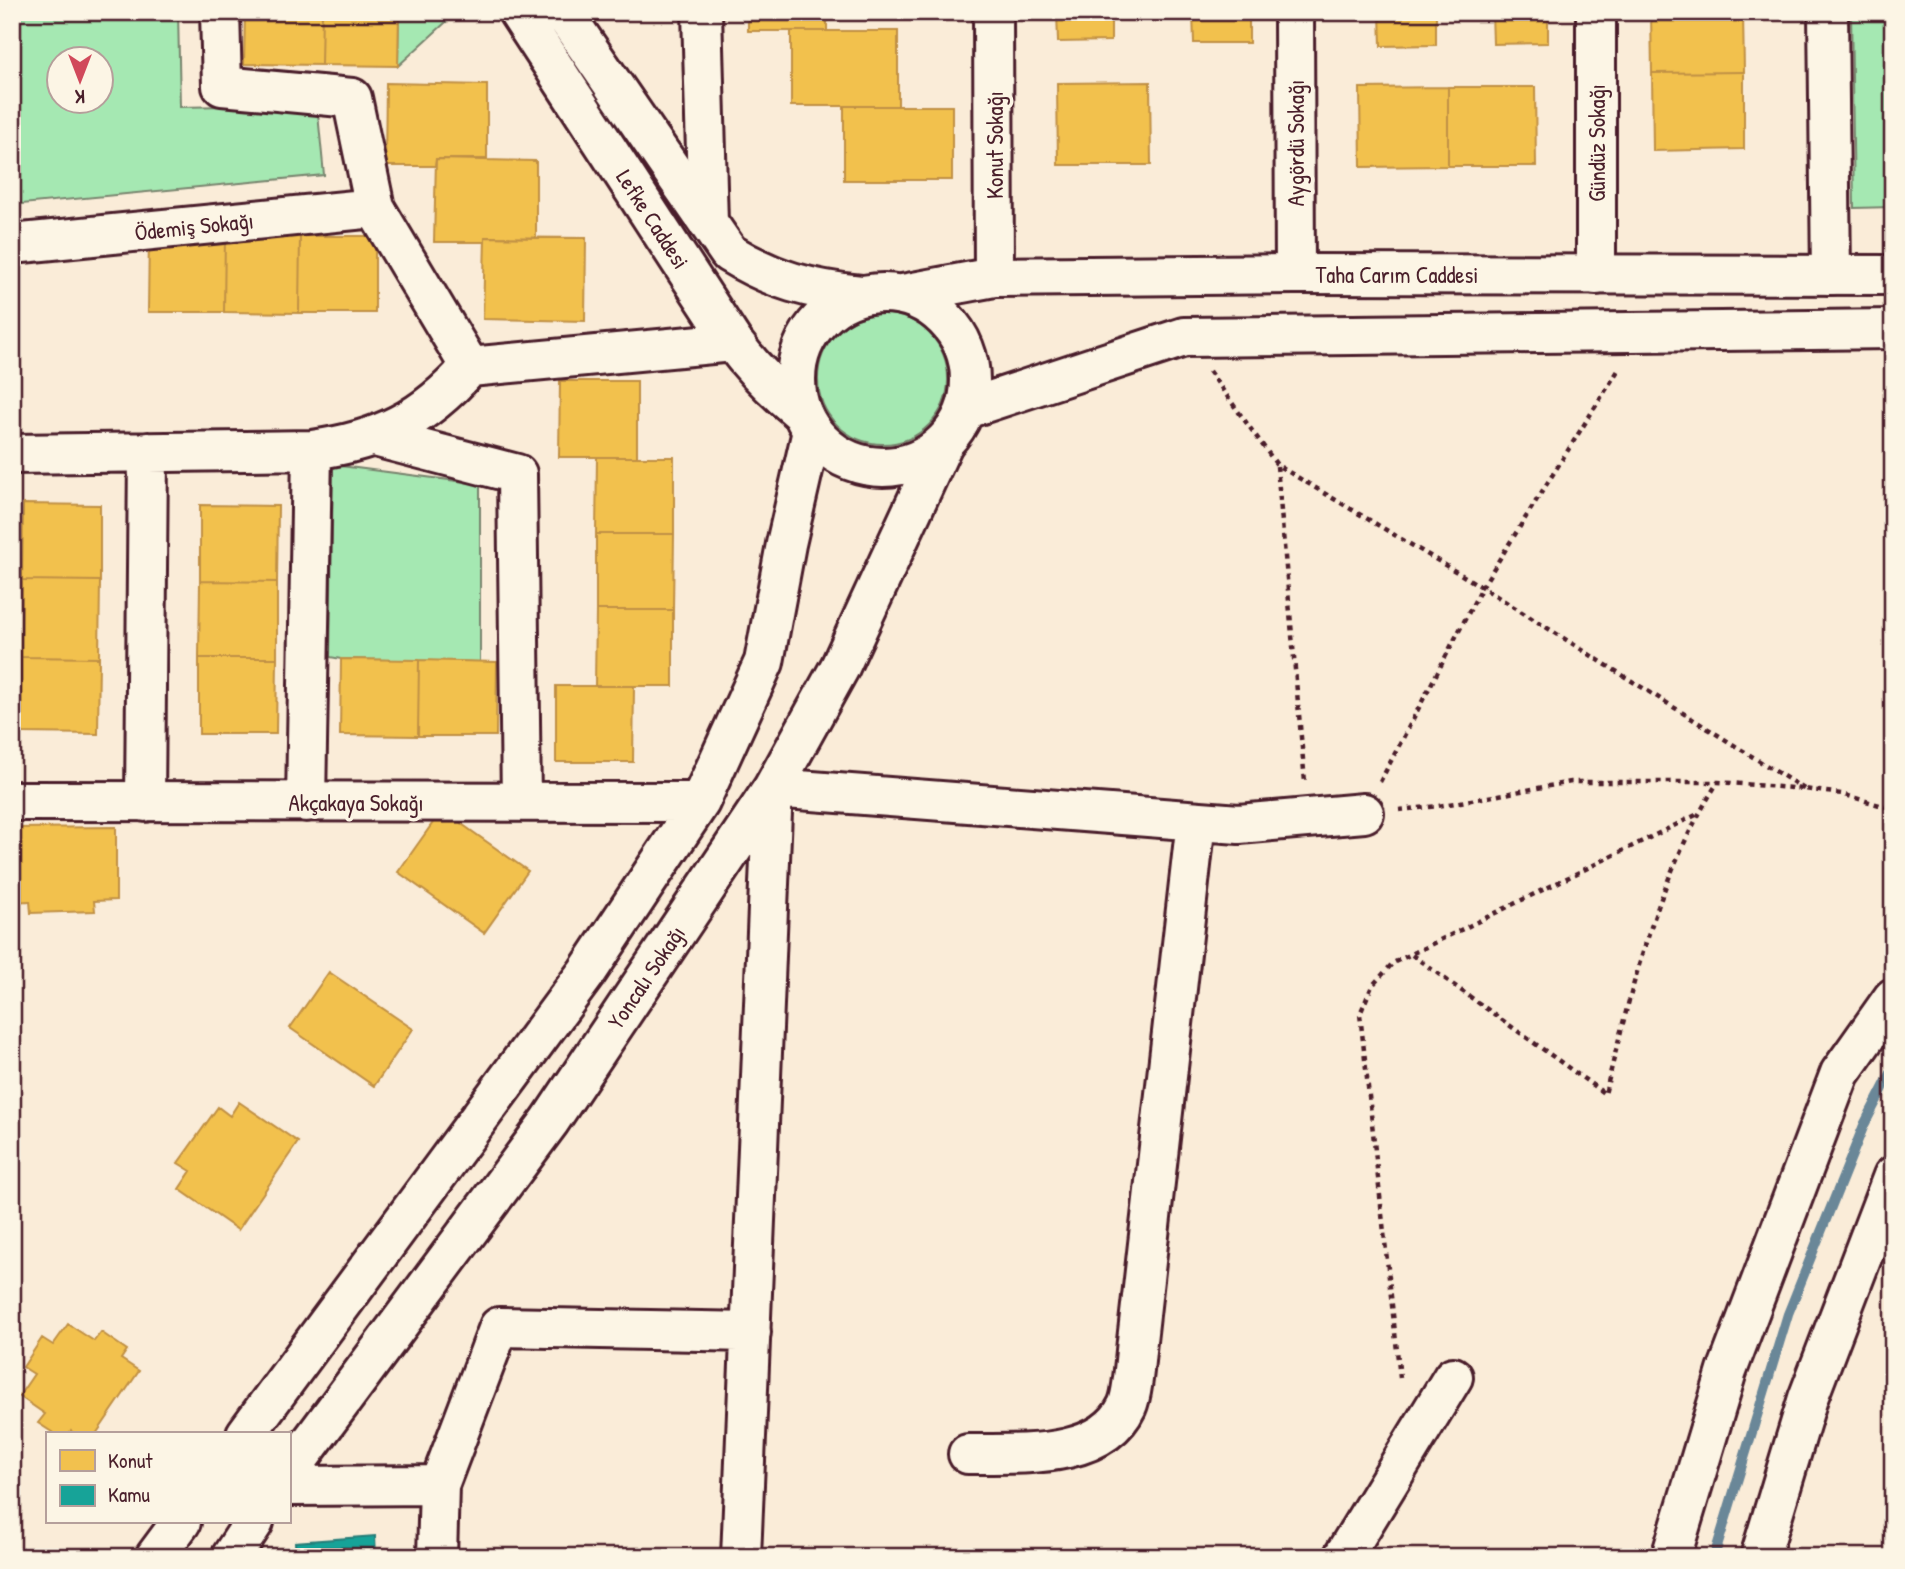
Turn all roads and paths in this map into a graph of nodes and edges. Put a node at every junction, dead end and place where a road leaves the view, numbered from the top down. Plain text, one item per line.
1 (220, 12) edge
2 (518, 12) edge
3 (563, 12) edge
4 (702, 12) edge
5 (993, 12) edge
6 (1294, 12) edge
7 (1596, 12) edge
8 (1828, 12) edge
9 (375, 208) junction
10 (708, 223) junction
11 (12, 244) edge
12 (1295, 274) junction
13 (1596, 275) junction
14 (1831, 275) junction
15 (1893, 275) edge
16 (994, 277) junction
17 (903, 294) junction
18 (861, 295) junction
19 (1893, 329) edge
20 (1641, 332) junction
21 (1184, 337) junction
22 (733, 342) junction
23 (470, 367) junction
24 (966, 409) junction
25 (807, 421) junction
26 (375, 437) junction
27 (943, 444) junction
28 (312, 450) junction
29 (148, 452) junction
30 (12, 454) edge
31 (1277, 465) junction
32 (1482, 587) junction
33 (1718, 782) junction
34 (773, 788) junction
35 (1804, 789) junction
36 (12, 802) edge
37 (145, 802) junction
38 (306, 802) junction
39 (521, 802) junction
40 (700, 803) junction
41 (1893, 809) edge
42 (1364, 813) junction
43 (1698, 814) junction
44 (1308, 818) junction
45 (1196, 821) junction
46 (1412, 955) junction
47 (1893, 998) edge
48 (1893, 1176) edge
49 (1886, 1216) edge
50 (751, 1332) junction
51 (1453, 1377) dead end
52 (1400, 1378) dead end
53 (247, 1432) edge
54 (968, 1454) dead end
55 (290, 1471) edge
56 (439, 1485) junction
57 (290, 1486) edge
58 (180, 1524) edge
59 (253, 1524) edge
60 (155, 1557) edge
61 (231, 1557) edge
62 (438, 1557) edge
63 (741, 1557) edge
64 (1343, 1557) edge
65 (1671, 1557) edge
66 (1760, 1557) edge

1 - 9 street
2 - 22 street, Lefke Caddesi
3 - 10 street, Lefke Caddesi
4 - 10 street
5 - 16 street, Konut Sokağı
6 - 12 street, Aygördü Sokağı
7 - 13 street, Gündüz Sokağı
8 - 14 street
9 - 11 street, Ödemiş Sokağı
9 - 23 street
10 - 18 street, Lefke Caddesi
12 - 13 street, Taha Carım Caddesi
12 - 16 street, Taha Carım Caddesi
13 - 14 street, Taha Carım Caddesi
14 - 15 street, Taha Carım Caddesi
16 - 17 street, Taha Carım Caddesi
17 - 18 street
17 - 24 street
18 - 25 street
19 - 20 street
20 - 21 street
20 - 32 path
21 - 24 street
21 - 31 path
22 - 23 street
22 - 25 street, Lefke Caddesi
23 - 26 street
24 - 27 street
25 - 27 street
25 - 40 street
26 - 28 street
26 - 39 street
27 - 34 street, Yoncalı Sokağı
28 - 29 street
28 - 38 street
29 - 30 street
29 - 37 street
31 - 32 path
31 - 44 path
32 - 35 path
32 - 42 path
33 - 35 path
33 - 42 path
33 - 43 path
34 - 45 street
34 - 50 street
34 - 55 street, Yoncalı Sokağı
35 - 41 path
36 - 37 street, Akçakaya Sokağı
37 - 38 street, Akçakaya Sokağı
38 - 39 street, Akçakaya Sokağı
39 - 40 street, Akçakaya Sokağı
40 - 53 street
42 - 44 street
43 - 46 path
43 - 46 path
44 - 45 street
45 - 54 street
46 - 52 path
47 - 65 street
48 - 49 street
49 - 66 street
50 - 56 street
50 - 63 street
51 - 64 street
56 - 57 street
56 - 62 street
58 - 60 street
59 - 61 street

